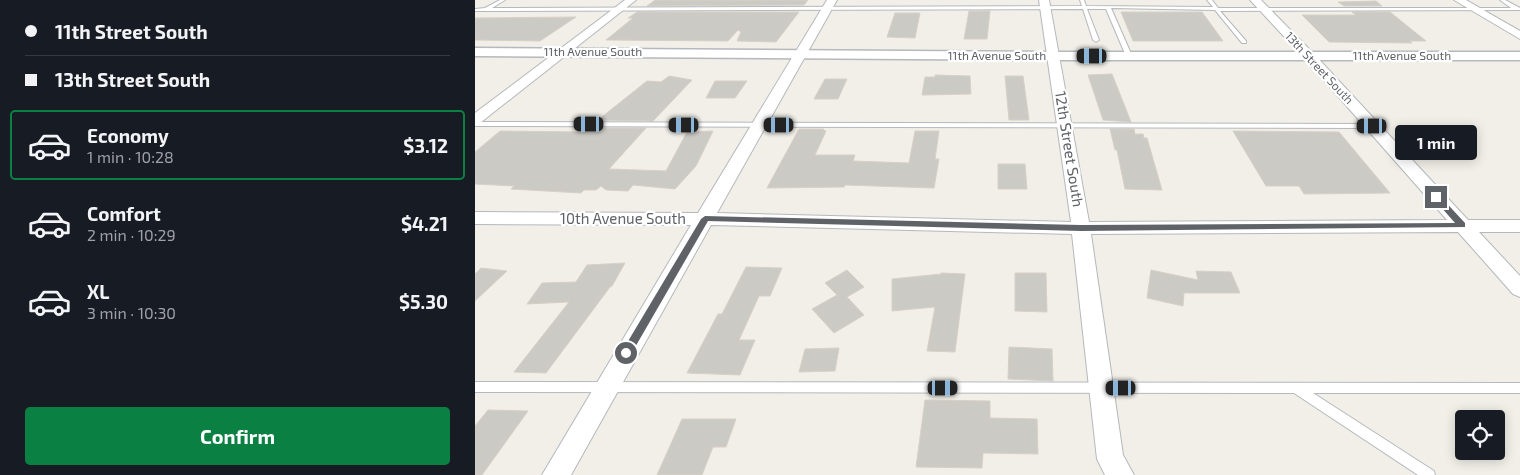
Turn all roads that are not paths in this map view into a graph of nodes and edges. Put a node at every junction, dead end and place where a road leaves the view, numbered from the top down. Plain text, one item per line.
1 (503, 0) edge
2 (631, 0) edge
3 (964, 0) edge
4 (1082, 0) edge
5 (1160, 0) edge
6 (1209, 0) edge
7 (1459, 0) edge
8 (1502, 0) edge
9 (1045, 4) edge
10 (829, 5) edge
11 (1260, 5) edge
12 (1108, 7) junction
13 (1163, 7) junction
14 (1085, 8) junction
15 (1215, 8) junction
16 (963, 9) junction
17 (1474, 9) junction
18 (1519, 9) edge
19 (475, 10) edge
20 (486, 10) junction
21 (620, 10) junction
22 (1520, 36) edge
23 (1096, 40) dead end
24 (1244, 42) dead end
25 (475, 52) edge
26 (565, 52) junction
27 (802, 54) junction
28 (1055, 56) junction
29 (1129, 56) junction
30 (1520, 56) edge
31 (1310, 57) junction
32 (475, 120) edge
33 (475, 124) edge
34 (760, 125) junction
35 (1065, 125) junction
36 (1372, 126) junction
37 (475, 218) edge
38 (705, 219) junction
39 (1462, 225) junction
40 (1520, 226) edge
41 (1081, 228) junction
42 (1520, 289) edge
43 (475, 387) edge
44 (607, 387) junction
45 (1101, 388) junction
46 (1297, 388) junction
47 (1520, 388) edge
48 (556, 475) edge
49 (1120, 475) edge
50 (1429, 475) edge

1 - 20 lane
2 - 21 street
3 - 16 lane
4 - 14 lane
5 - 13 lane
6 - 15 lane
7 - 17 street
8 - 18 lane
9 - 14 lane
9 - 16 lane
9 - 28 street, 12th Street South
10 - 16 lane
10 - 21 lane
10 - 27 street
11 - 15 lane
11 - 17 lane
11 - 31 street, 13th Street South
12 - 13 lane
12 - 14 lane
12 - 29 lane
13 - 15 lane
14 - 23 lane
15 - 24 lane
17 - 18 lane
17 - 22 street
19 - 20 lane
20 - 21 lane
21 - 26 street
25 - 26 street, 11th Avenue South
26 - 27 street, 11th Avenue South
26 - 32 street
27 - 28 street, 11th Avenue South
27 - 34 street
28 - 29 street, 11th Avenue South
28 - 35 street, 12th Street South
29 - 31 street, 11th Avenue South
30 - 31 street, 11th Avenue South
31 - 36 street, 13th Street South
33 - 34 lane
34 - 35 lane
34 - 38 street
35 - 36 lane
35 - 41 street, 12th Street South
36 - 39 street, 13th Street South
37 - 38 street, 10th Avenue South
38 - 41 street, 10th Avenue South
38 - 44 street
39 - 40 street, 10th Avenue South
39 - 41 street, 10th Avenue South
39 - 42 street, 13th Street South
41 - 45 street, 12th Street South
43 - 44 lane
44 - 45 lane
44 - 48 street
45 - 46 lane
45 - 49 street, 12th Street South
46 - 47 lane
46 - 50 lane

